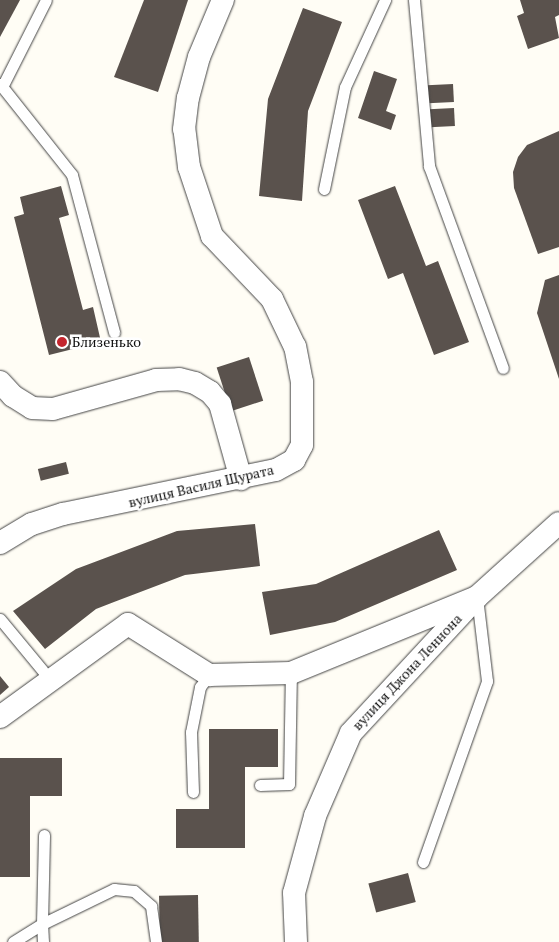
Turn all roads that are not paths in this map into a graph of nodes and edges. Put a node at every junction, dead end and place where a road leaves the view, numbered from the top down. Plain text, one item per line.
1 (46, 0) edge
2 (223, 0) edge
3 (385, 0) edge
4 (414, 0) edge
5 (2, 84) edge
6 (324, 189) dead end
7 (114, 332) dead end
8 (504, 368) dead end
9 (0, 382) edge
10 (241, 479) junction
11 (559, 523) edge
12 (0, 543) edge
13 (477, 597) junction
14 (0, 619) edge
15 (43, 671) dead end
16 (291, 673) junction
17 (210, 675) junction
18 (0, 717) edge
19 (260, 785) dead end
20 (193, 792) dead end
21 (44, 835) dead end
22 (424, 862) dead end
23 (42, 924) junction
24 (13, 942) edge
25 (43, 942) edge
26 (156, 942) edge
27 (296, 942) edge

1 - 5 lane
2 - 10 street, вулиця Василя Щурата
3 - 6 lane
4 - 8 lane
5 - 7 lane
9 - 10 street
10 - 12 street, вулиця Василя Щурата
11 - 13 street, вулиця Джона Леннона
13 - 16 street
13 - 22 lane
13 - 27 street, вулиця Джона Леннона
14 - 15 lane
16 - 17 street
16 - 19 lane
17 - 18 street
17 - 20 lane
21 - 23 lane
23 - 24 lane
23 - 25 lane
23 - 26 lane

